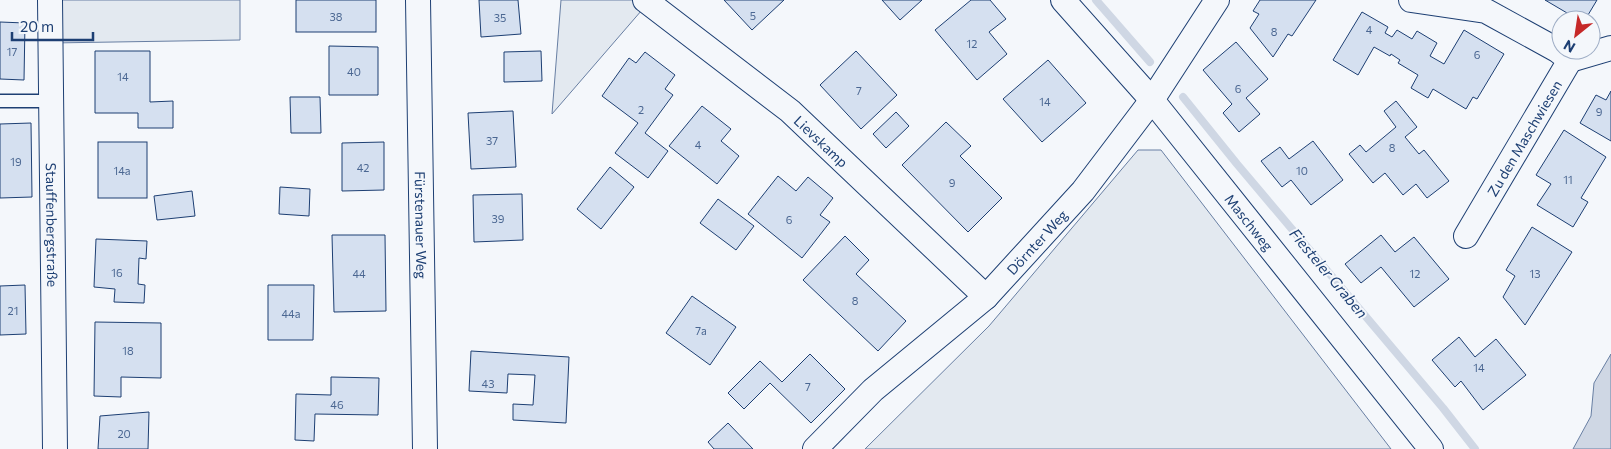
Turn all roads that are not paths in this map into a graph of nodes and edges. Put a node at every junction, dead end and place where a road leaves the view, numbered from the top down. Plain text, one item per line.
1 (50, 0) edge
2 (418, 0) edge
3 (645, 0) edge
4 (1063, 0) edge
5 (1217, 0) edge
6 (1411, 0) edge
7 (1551, 47) edge
8 (1570, 60) edge
9 (1152, 100) junction
10 (0, 101) edge
11 (52, 101) junction
12 (1466, 236) dead end
13 (986, 297) junction
14 (56, 449) edge
15 (425, 449) edge
16 (815, 449) edge
17 (1431, 449) edge

1 - 11 street, Stauffenbergstraße
2 - 15 street, Fürstenauer Weg
3 - 13 street, Lievskamp
4 - 9 street, Maschweg
5 - 9 street, Dörnter Weg
6 - 7 street
8 - 12 street, Zu den Maschwiesen
9 - 13 street, Dörnter Weg
9 - 17 street, Maschweg
10 - 11 lane
11 - 14 street, Stauffenbergstraße
13 - 16 street, Dörnter Weg

